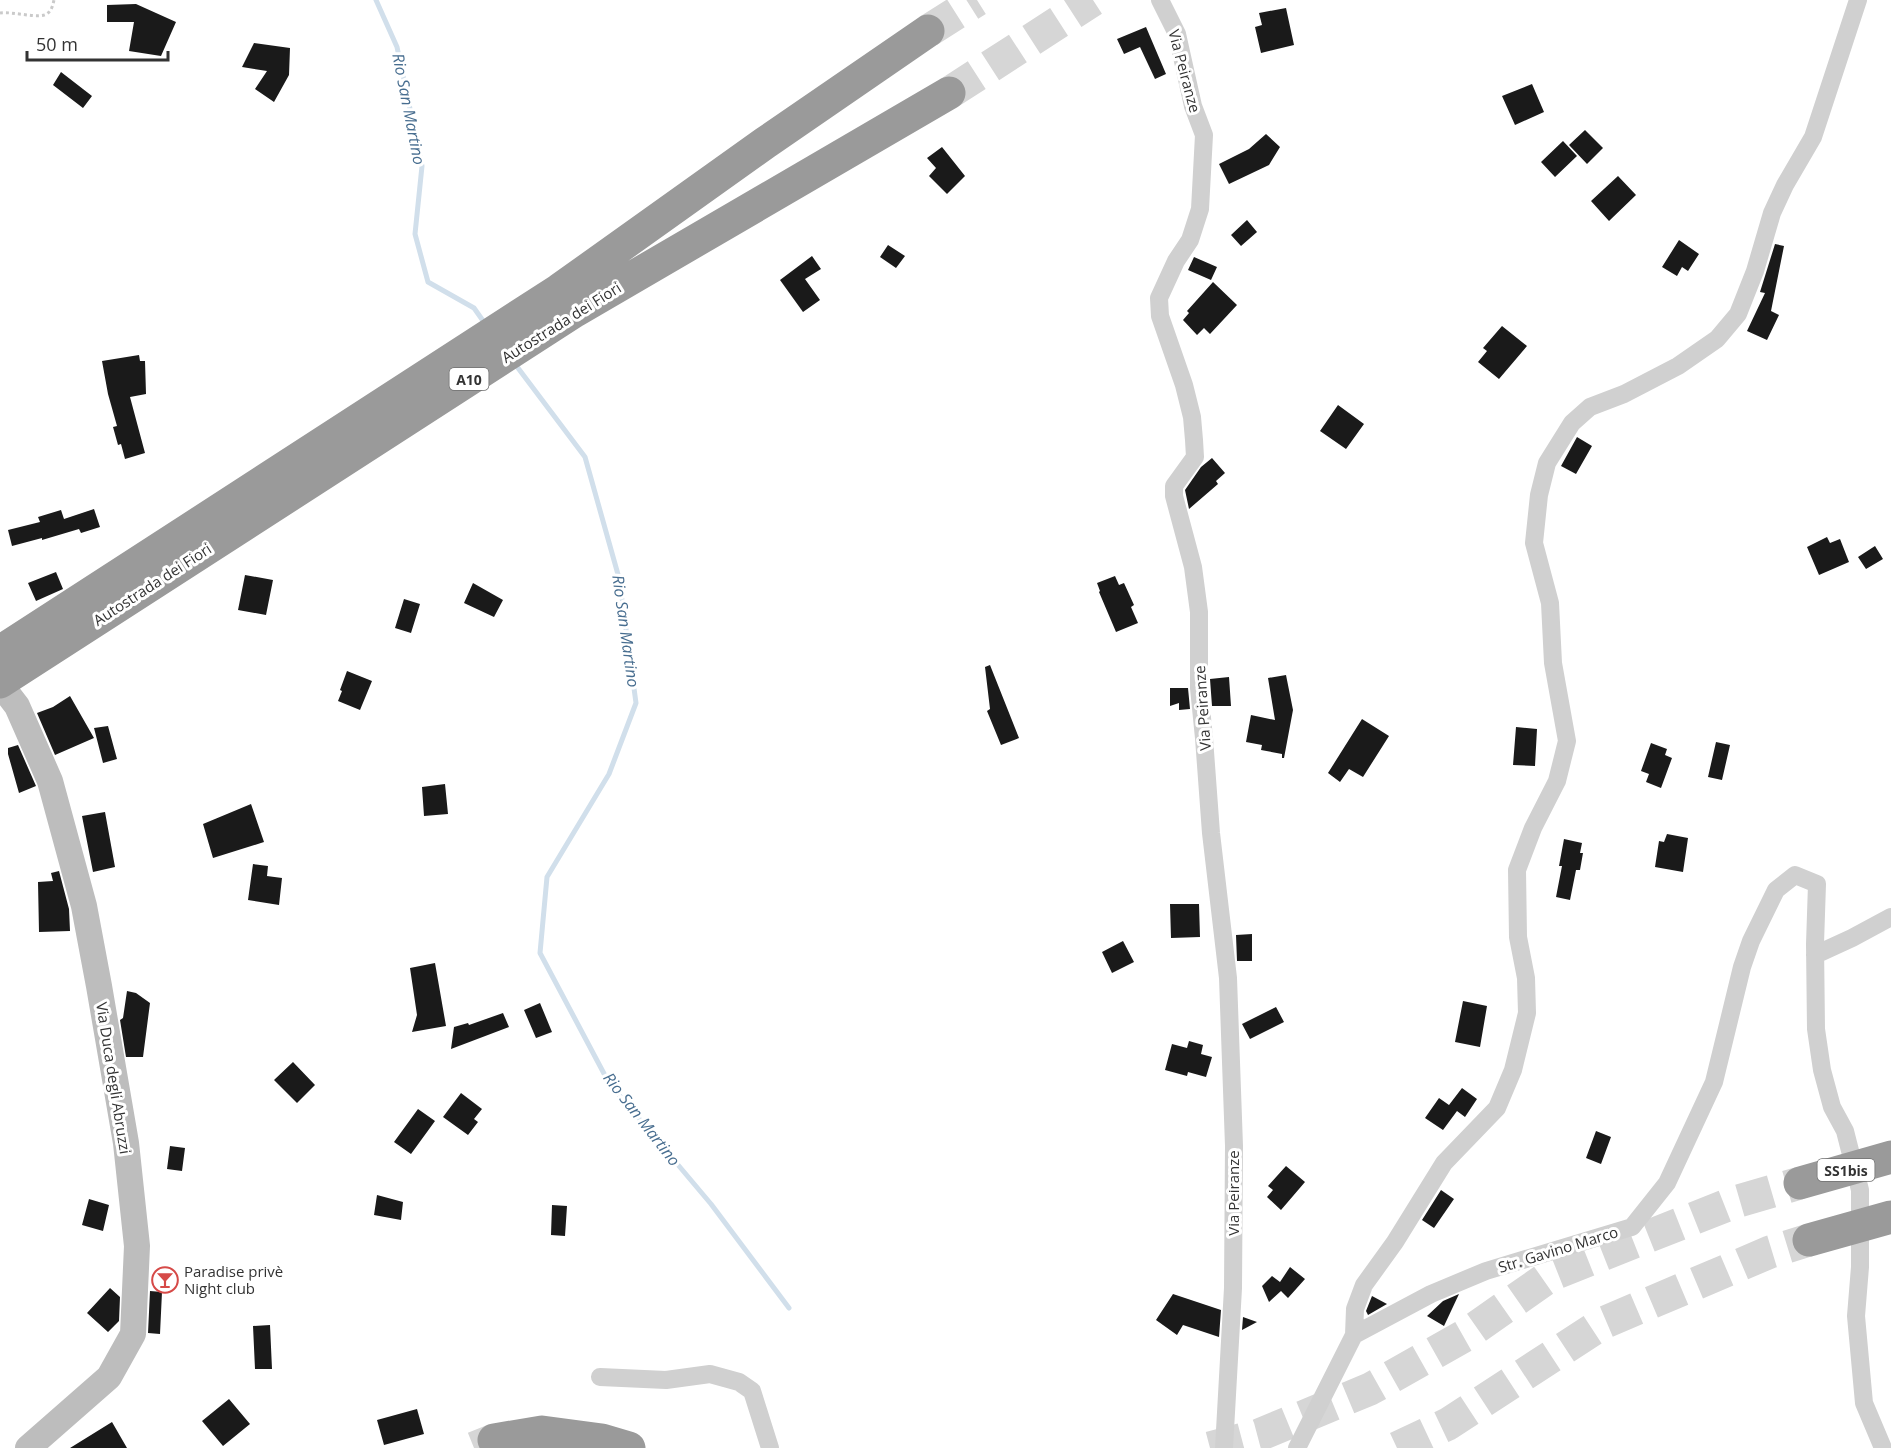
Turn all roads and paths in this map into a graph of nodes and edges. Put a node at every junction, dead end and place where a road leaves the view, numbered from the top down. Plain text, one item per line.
1 (54, 0) edge
2 (1160, 0) edge
3 (1858, 0) edge
4 (0, 13) edge
5 (928, 31) tunnel mouth
6 (949, 93) tunnel mouth
7 (0, 652) edge
8 (0, 683) edge
9 (1891, 917) edge
10 (1815, 955) junction
11 (1891, 1157) edge
12 (1800, 1183) tunnel mouth
13 (1891, 1216) edge
14 (1809, 1240) tunnel mouth
15 (1354, 1335) junction
16 (600, 1377) dead end
17 (508, 1444) edge
18 (28, 1448) edge
19 (561, 1448) edge
20 (629, 1448) edge
21 (770, 1448) edge
22 (1224, 1448) edge
23 (1297, 1448) edge
24 (1883, 1448) edge

1 - 4 path
2 - 22 street, Via Peiranze
3 - 15 street
5 - 7 highway, Autostrada dei Fiori / A10
6 - 8 highway, Autostrada dei Fiori / A10
8 - 18 street, Via Duca degli Abruzzi
9 - 10 street
10 - 15 street, Str. Gavino Marco
10 - 24 street
11 - 12 highway, SS1bis, bridge
13 - 14 highway, bridge
15 - 23 street
16 - 21 street
17 - 19 highway
17 - 20 highway

